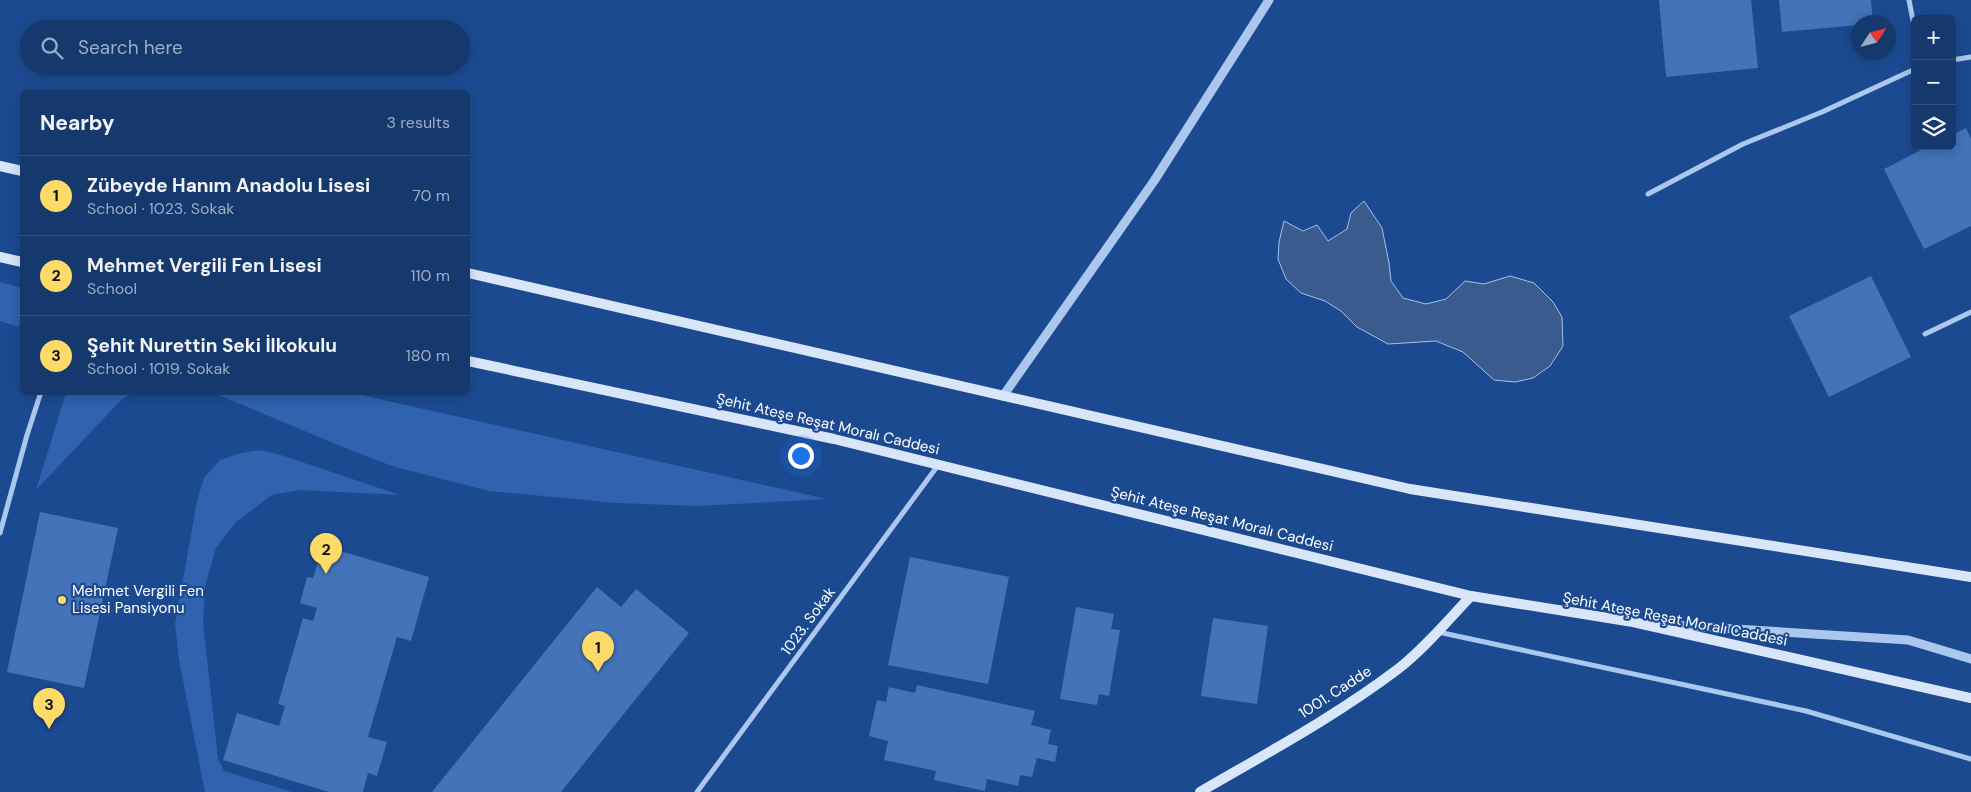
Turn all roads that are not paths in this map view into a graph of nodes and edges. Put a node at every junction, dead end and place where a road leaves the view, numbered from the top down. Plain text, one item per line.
1 (1269, 0) edge
2 (1909, 0) edge
3 (1912, 15) edge
4 (1971, 57) edge
5 (1956, 59) edge
6 (1911, 71) edge
7 (0, 166) edge
8 (20, 171) edge
9 (1648, 194) dead end
10 (0, 257) edge
11 (20, 262) edge
12 (470, 273) edge
13 (1971, 312) edge
14 (1925, 334) dead end
15 (470, 361) edge
16 (40, 395) edge
17 (1003, 396) junction
18 (939, 464) junction
19 (0, 533) edge
20 (1971, 577) edge
21 (1471, 596) junction
22 (1633, 622) junction
23 (1437, 632) junction
24 (1971, 659) edge
25 (1971, 698) edge
26 (1971, 759) edge
27 (697, 792) edge
28 (1200, 792) edge

1 - 17 street
2 - 3 street
4 - 5 street
6 - 9 street
7 - 8 main road
10 - 11 main road
12 - 17 main road
13 - 14 street
15 - 18 main road, Şehit Ateşe Reşat Moralı Caddesi
16 - 19 street
17 - 20 main road
18 - 21 main road, Şehit Ateşe Reşat Moralı Caddesi
18 - 27 street, 1023. Sokak
21 - 22 main road, Şehit Ateşe Reşat Moralı Caddesi
21 - 23 main road, 1001. Cadde
22 - 24 street
22 - 25 main road, Şehit Ateşe Reşat Moralı Caddesi
23 - 26 street
23 - 28 main road, 1001. Cadde

